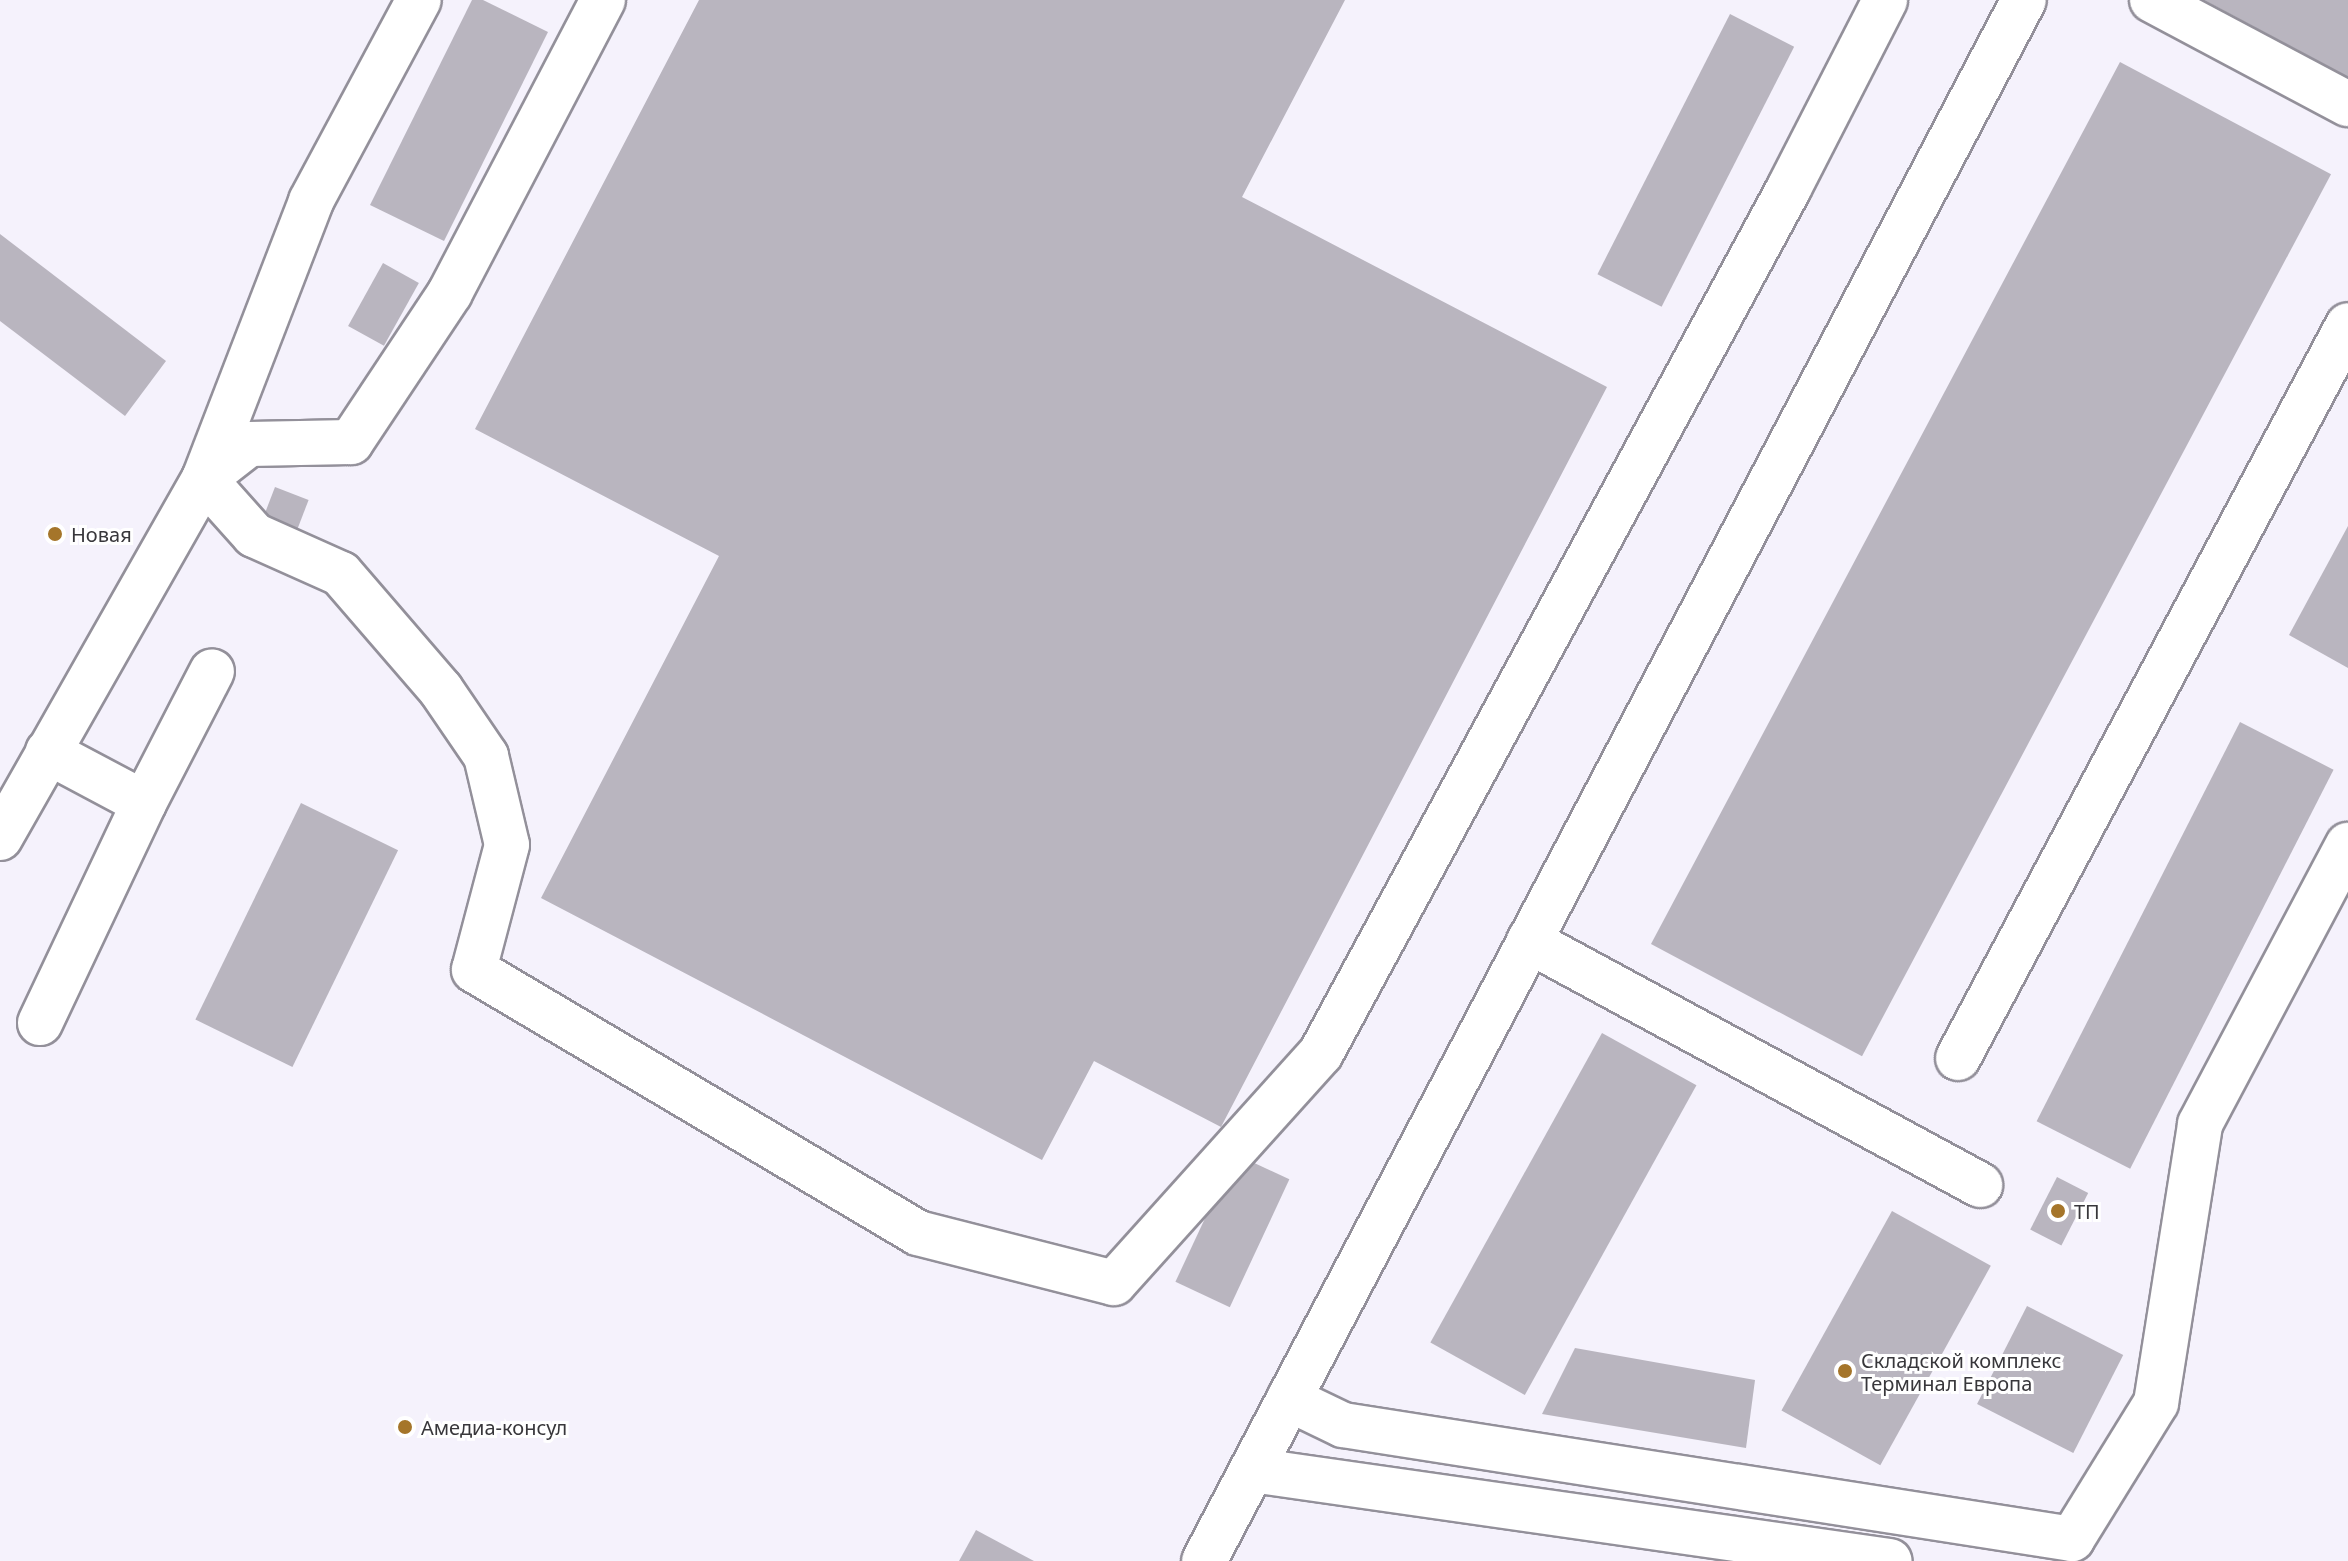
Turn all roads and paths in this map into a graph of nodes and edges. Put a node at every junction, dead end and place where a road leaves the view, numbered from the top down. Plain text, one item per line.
1 (419, 0) edge
2 (603, 0) edge
3 (1885, 0) edge
4 (2024, 0) edge
5 (2152, 0) edge
6 (2348, 104) edge
7 (2348, 325) edge
8 (204, 479) junction
9 (212, 671) dead end
10 (48, 752) junction
11 (144, 803) junction
12 (0, 838) edge
13 (2348, 845) edge
14 (1529, 941) junction
15 (40, 1023) dead end
16 (1958, 1058) dead end
17 (1980, 1185) dead end
18 (1289, 1399) junction
19 (1252, 1470) junction
20 (1204, 1561) edge
21 (1890, 1561) edge

1 - 8 street
2 - 8 street
3 - 8 street
4 - 14 street
5 - 6 street
7 - 16 street
8 - 10 street
9 - 11 street
10 - 11 street
10 - 12 street
11 - 15 street
13 - 18 street
14 - 17 street
14 - 18 street
18 - 19 street
19 - 20 street
19 - 21 street

